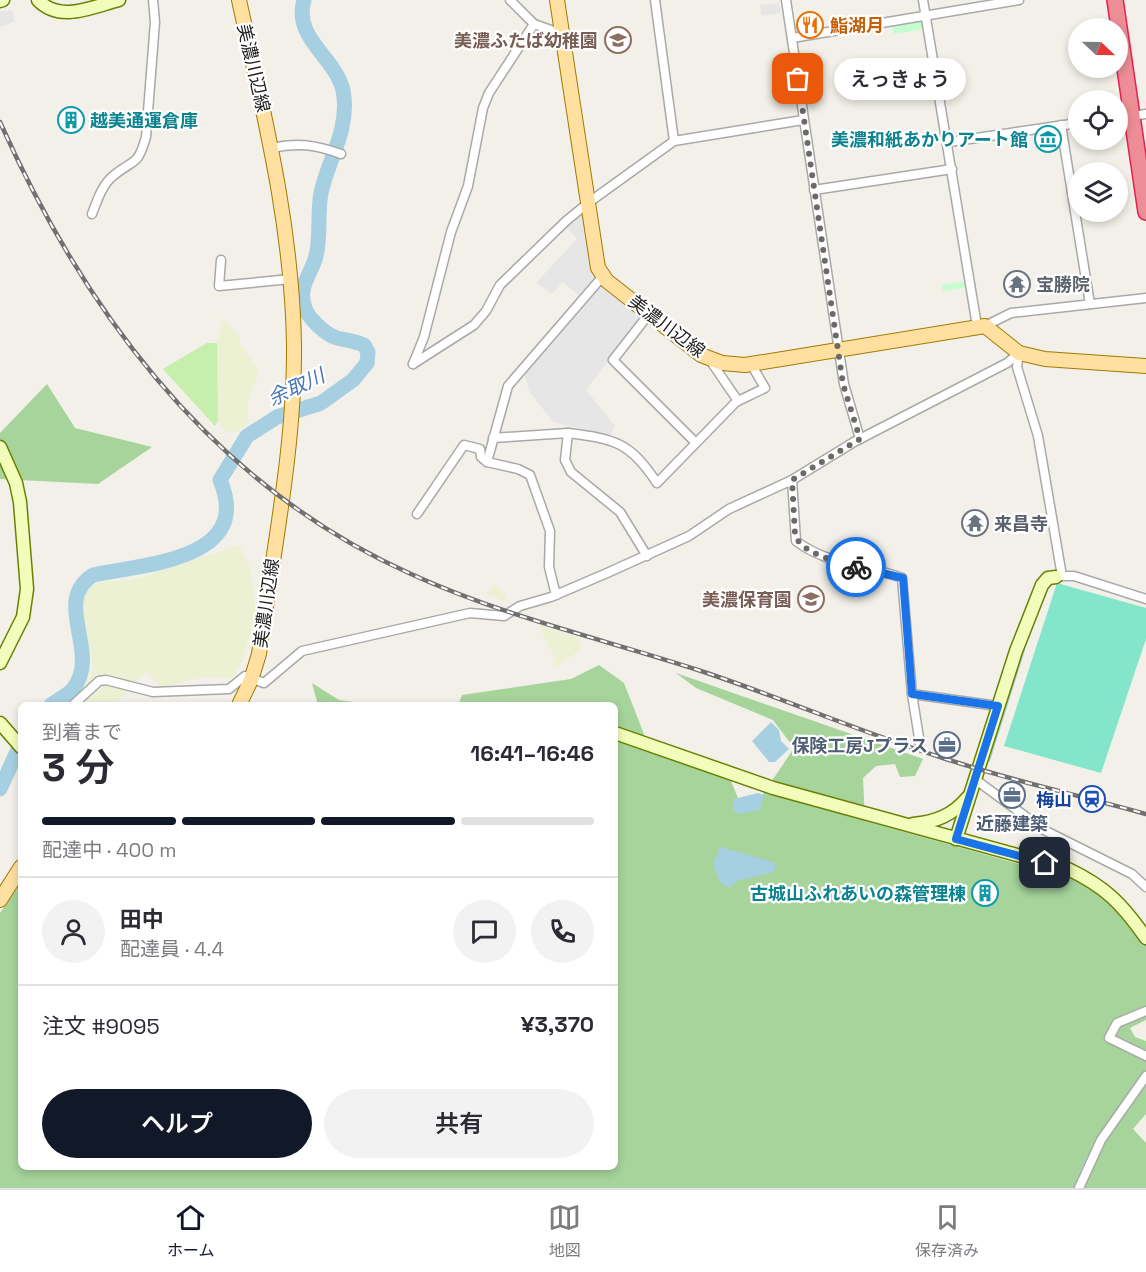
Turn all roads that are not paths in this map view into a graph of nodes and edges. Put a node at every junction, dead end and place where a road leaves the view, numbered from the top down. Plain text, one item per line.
1 (39, 0) edge
2 (119, 0) edge
3 (153, 0) edge
4 (239, 0) edge
5 (510, 0) edge
6 (557, 0) edge
7 (655, 0) edge
8 (786, 0) edge
9 (923, 0) edge
10 (1019, 0) edge
11 (1115, 0) edge
12 (926, 17) junction
13 (534, 24) junction
14 (562, 34) junction
15 (792, 38) junction
16 (1132, 116) edge
17 (803, 120) junction
18 (1068, 124) edge
19 (1061, 125) junction
20 (674, 141) junction
21 (949, 142) junction
22 (272, 148) junction
23 (341, 154) dead end
24 (952, 168) junction
25 (814, 190) junction
26 (588, 203) junction
27 (1146, 212) edge
28 (92, 214) dead end
29 (221, 260) dead end
30 (603, 276) junction
31 (291, 279) junction
32 (1146, 298) edge
33 (1090, 304) junction
34 (649, 314) junction
35 (981, 326) junction
36 (839, 347) junction
37 (1019, 353) junction
38 (712, 359) junction
39 (751, 364) junction
40 (1146, 366) edge
41 (738, 401) junction
42 (567, 433) junction
43 (493, 438) junction
44 (860, 439) junction
45 (695, 442) junction
46 (0, 447) edge
47 (487, 462) junction
48 (792, 480) junction
49 (417, 514) dead end
50 (647, 556) junction
51 (1059, 576) junction
52 (556, 595) junction
53 (1146, 599) edge
54 (0, 663) edge
55 (251, 680) junction
56 (912, 694) junction
57 (76, 702) edge
58 (240, 702) edge
59 (998, 706) junction
60 (0, 723) edge
61 (618, 734) edge
62 (18, 744) edge
63 (920, 744) dead end
64 (976, 780) junction
65 (971, 793) junction
66 (906, 825) junction
67 (956, 839) junction
68 (18, 872) edge
69 (1146, 887) edge
70 (0, 900) edge
71 (1146, 938) edge
72 (1146, 1011) edge
73 (1146, 1056) edge
74 (1146, 1076) edge
75 (1079, 1188) edge

1 - 2 street
3 - 28 street
4 - 22 main road, 美濃川辺線
5 - 13 street
6 - 14 main road
7 - 20 street
8 - 15 street
9 - 12 street
10 - 12 street
11 - 16 highway
12 - 15 street
12 - 21 street
13 - 14 street
13 - 26 street
14 - 26 main road
15 - 17 street
16 - 27 highway
17 - 20 street
17 - 25 street
18 - 19 street
19 - 21 street
19 - 33 street
20 - 26 street
21 - 24 street
22 - 23 street
22 - 31 main road, 美濃川辺線
24 - 25 street
24 - 35 street
25 - 36 street
26 - 30 main road
29 - 31 street
30 - 34 main road, 美濃川辺線
30 - 43 street
31 - 55 main road, 美濃川辺線
32 - 33 street
33 - 35 street
34 - 38 main road, 美濃川辺線
34 - 45 street
35 - 36 main road, 美濃川辺線
35 - 37 main road
36 - 39 main road, 美濃川辺線
36 - 44 street
37 - 40 main road
37 - 44 street
37 - 51 street
38 - 39 main road, 美濃川辺線
38 - 41 street
39 - 41 street
41 - 45 street
42 - 43 street
42 - 45 street
42 - 50 street
43 - 47 street
44 - 48 street
46 - 54 street
47 - 49 street
47 - 52 street
48 - 50 street
48 - 56 street
50 - 52 street
51 - 53 street
51 - 59 street
52 - 55 street
55 - 57 street
55 - 58 main road, 美濃川辺線
56 - 59 street
56 - 63 street
59 - 64 street
60 - 62 street
61 - 66 street
64 - 65 street
64 - 69 street
65 - 66 street
65 - 67 street
66 - 67 street
67 - 71 street
68 - 70 main road
72 - 73 street
74 - 75 street

